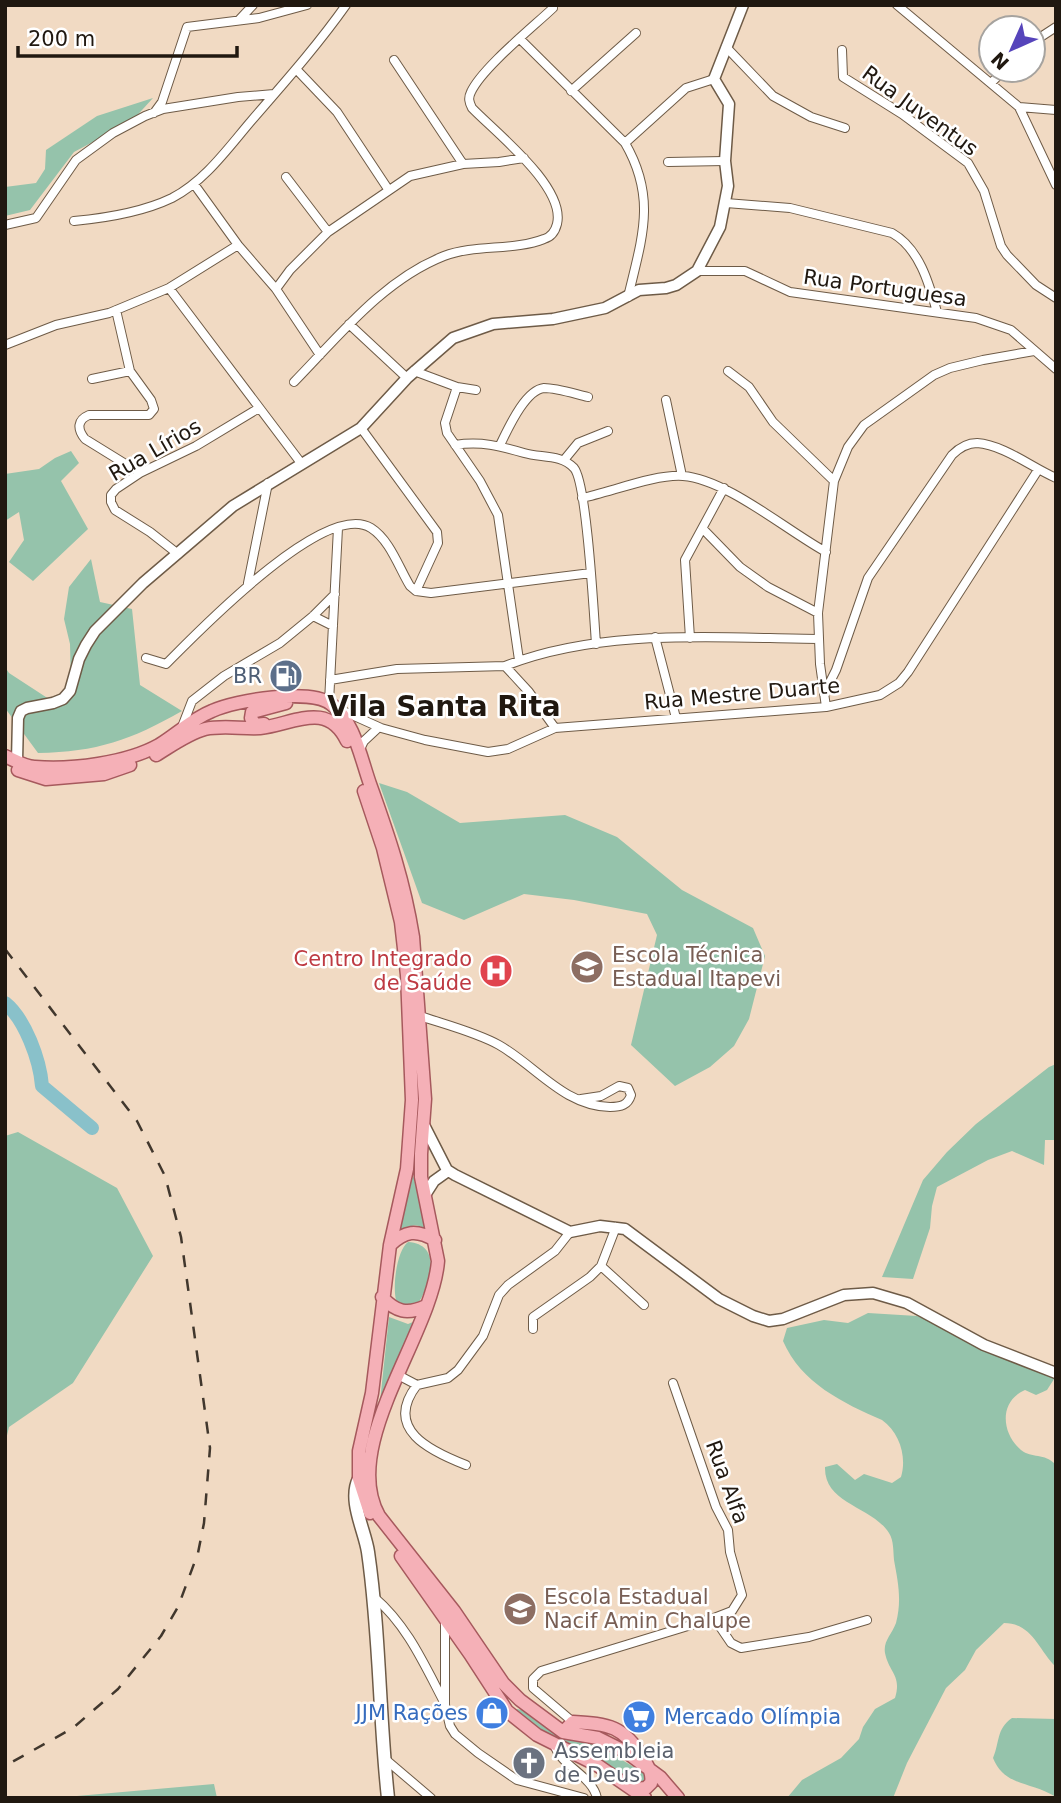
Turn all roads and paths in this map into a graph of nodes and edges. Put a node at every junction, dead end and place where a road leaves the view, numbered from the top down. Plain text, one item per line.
1 (253, 5) edge
2 (307, 5) edge
3 (346, 5) edge
4 (743, 5) edge
5 (898, 5) edge
6 (553, 8) dead end
7 (239, 20) junction
8 (636, 33) dead end
9 (520, 39) junction
10 (726, 47) junction
11 (842, 50) dead end
12 (394, 60) dead end
13 (296, 69) junction
14 (977, 71) edge
15 (714, 79) junction
16 (992, 84) edge
17 (571, 91) junction
18 (274, 94) junction
19 (1019, 107) junction
20 (1056, 110) edge
21 (153, 113) junction
22 (845, 128) dead end
23 (625, 143) junction
24 (524, 158) junction
25 (725, 160) junction
26 (668, 162) dead end
27 (463, 164) junction
28 (286, 177) dead end
29 (194, 184) junction
30 (1056, 185) edge
31 (388, 190) junction
32 (726, 203) junction
33 (74, 221) dead end
34 (5, 225) edge
35 (328, 232) junction
36 (238, 244) junction
37 (697, 271) junction
38 (169, 288) junction
39 (275, 289) junction
40 (628, 297) junction
41 (1056, 298) edge
42 (116, 310) junction
43 (937, 312) junction
44 (349, 324) junction
45 (5, 345) edge
46 (1034, 351) junction
47 (320, 355) junction
48 (1056, 369) edge
49 (728, 371) dead end
50 (130, 372) junction
51 (411, 374) junction
52 (92, 379) dead end
53 (294, 382) dead end
54 (457, 387) junction
55 (476, 390) dead end
56 (588, 397) dead end
57 (666, 400) dead end
58 (259, 408) junction
59 (361, 428) junction
60 (608, 431) dead end
61 (455, 445) junction
62 (500, 445) junction
63 (564, 460) junction
64 (301, 463) junction
65 (1038, 470) junction
66 (140, 473) junction
67 (682, 476) junction
68 (1056, 478) edge
69 (834, 481) junction
70 (268, 483) junction
71 (724, 488) junction
72 (582, 498) junction
73 (338, 528) junction
74 (703, 529) junction
75 (826, 552) junction
76 (178, 554) junction
77 (591, 573) junction
78 (248, 584) junction
79 (508, 584) junction
80 (416, 591) junction
81 (335, 594) junction
82 (818, 613) junction
83 (313, 616) junction
84 (333, 626) junction
85 (655, 637) junction
86 (690, 638) junction
87 (818, 639) junction
88 (596, 644) junction
89 (146, 658) dead end
90 (520, 660) junction
91 (505, 666) junction
92 (330, 680) junction
93 (824, 695) junction
94 (299, 698) junction
95 (332, 704) junction
96 (826, 707) junction
97 (676, 718) junction
98 (286, 723) junction
99 (182, 727) junction
100 (379, 727) junction
101 (555, 729) junction
102 (359, 751) junction
103 (9, 760) edge
104 (417, 1015) junction
105 (581, 1100) junction
106 (424, 1125) junction
107 (448, 1171) junction
108 (425, 1195) junction
109 (616, 1227) junction
110 (570, 1232) junction
111 (435, 1240) junction
112 (390, 1245) junction
113 (601, 1266) junction
114 (382, 1297) junction
115 (644, 1305) dead end
116 (426, 1306) junction
117 (533, 1329) dead end
118 (1056, 1373) edge
119 (398, 1375) junction
120 (673, 1383) dead end
121 (417, 1385) junction
122 (466, 1465) dead end
123 (359, 1479) junction
124 (378, 1524) junction
125 (364, 1534) junction
126 (374, 1597) junction
127 (714, 1618) junction
128 (445, 1619) junction
129 (867, 1620) dead end
130 (520, 1700) junction
131 (445, 1705) junction
132 (507, 1711) junction
133 (573, 1722) junction
134 (607, 1727) junction
135 (563, 1732) junction
136 (583, 1736) junction
137 (554, 1744) junction
138 (384, 1758) junction
139 (650, 1770) junction
140 (633, 1790) junction
141 (388, 1798) edge
142 (431, 1798) edge
143 (584, 1798) edge
144 (597, 1798) edge
145 (645, 1798) edge
146 (678, 1798) edge

1 - 7 street
2 - 7 street
3 - 13 street
4 - 10 street
5 - 14 street
6 - 9 street
7 - 21 street
8 - 17 street
9 - 17 street
9 - 24 street
10 - 15 street
10 - 22 street
11 - 41 street, Rua Juventus
12 - 27 street
13 - 18 street
13 - 31 street
15 - 23 street
15 - 25 street
16 - 19 street
17 - 23 street
18 - 21 street
18 - 29 street
19 - 20 street
19 - 30 street
21 - 34 street
23 - 40 street
24 - 27 street
24 - 44 street
25 - 26 street
25 - 32 street
27 - 31 street
28 - 35 street
29 - 33 street
29 - 36 street
31 - 35 street
32 - 37 street
32 - 43 street
35 - 39 street
36 - 38 street
36 - 39 street
37 - 40 street
37 - 43 street, Rua Portuguesa
38 - 42 street
38 - 58 street
39 - 47 street
40 - 51 street
42 - 45 street
42 - 50 street
43 - 46 street, Rua Portuguesa
44 - 47 street
44 - 51 street
46 - 48 street, Rua Portuguesa
46 - 69 street
47 - 53 street
49 - 69 street
50 - 52 street
50 - 66 street
51 - 54 street
51 - 59 street
54 - 55 street
54 - 61 street
56 - 62 street
57 - 67 street
58 - 64 street
58 - 66 street, Rua Lírios
59 - 64 street
59 - 80 street
60 - 63 street
61 - 62 street
61 - 79 street
62 - 63 street
63 - 72 street
64 - 70 street
65 - 68 street
65 - 93 street
65 - 96 street, Rua Mestre Duarte
66 - 76 street, Rua Lírios
67 - 71 street
67 - 72 street
69 - 75 street
70 - 76 street
70 - 78 street
71 - 74 street
71 - 75 street
72 - 77 street
73 - 78 street
73 - 80 street
73 - 81 street
74 - 82 street
74 - 86 street
75 - 82 street
76 - 103 street
77 - 79 street
77 - 88 street
78 - 89 street
79 - 80 street
79 - 90 street
81 - 83 street
81 - 84 street
82 - 87 street
83 - 84 street
83 - 99 street
84 - 92 street
85 - 86 street
85 - 88 street
85 - 97 street
86 - 87 street
87 - 93 street
88 - 90 street
90 - 91 street
91 - 92 street
91 - 101 street
92 - 95 street
93 - 96 street
94 - 95 main road
94 - 98 main road
94 - 99 main road
95 - 100 street, Rua Mestre Duarte
95 - 102 main road
96 - 97 street, Rua Mestre Duarte
97 - 101 street, Rua Mestre Duarte
98 - 103 main road
98 - 112 main road
99 - 103 main road
100 - 101 street, Rua Mestre Duarte
100 - 102 street
102 - 104 main road
104 - 105 street
104 - 106 main road
105 - 105 street
106 - 107 street
106 - 108 main road
107 - 108 street
107 - 110 street
108 - 111 main road
109 - 110 street
109 - 113 street
109 - 118 street
110 - 121 street
111 - 112 main road
111 - 116 main road
112 - 114 main road
113 - 115 street
113 - 117 street
114 - 116 main road
114 - 123 main road
116 - 119 main road
119 - 121 street
119 - 130 main road
120 - 127 street, Rua Alfa
121 - 122 street
123 - 124 main road
123 - 125 main road
124 - 125 main road
124 - 128 main road
125 - 126 main road
126 - 131 street
126 - 138 main road
127 - 129 street
127 - 133 street, Rua Alfa
128 - 131 street
128 - 132 main road
130 - 132 main road
130 - 135 main road
131 - 143 street
132 - 137 main road
133 - 134 main road
133 - 135 main road
134 - 136 main road
134 - 139 main road
135 - 136 main road
136 - 139 main road
137 - 140 main road
137 - 144 street
138 - 141 main road
138 - 142 street
139 - 140 main road
139 - 146 main road
140 - 145 main road

